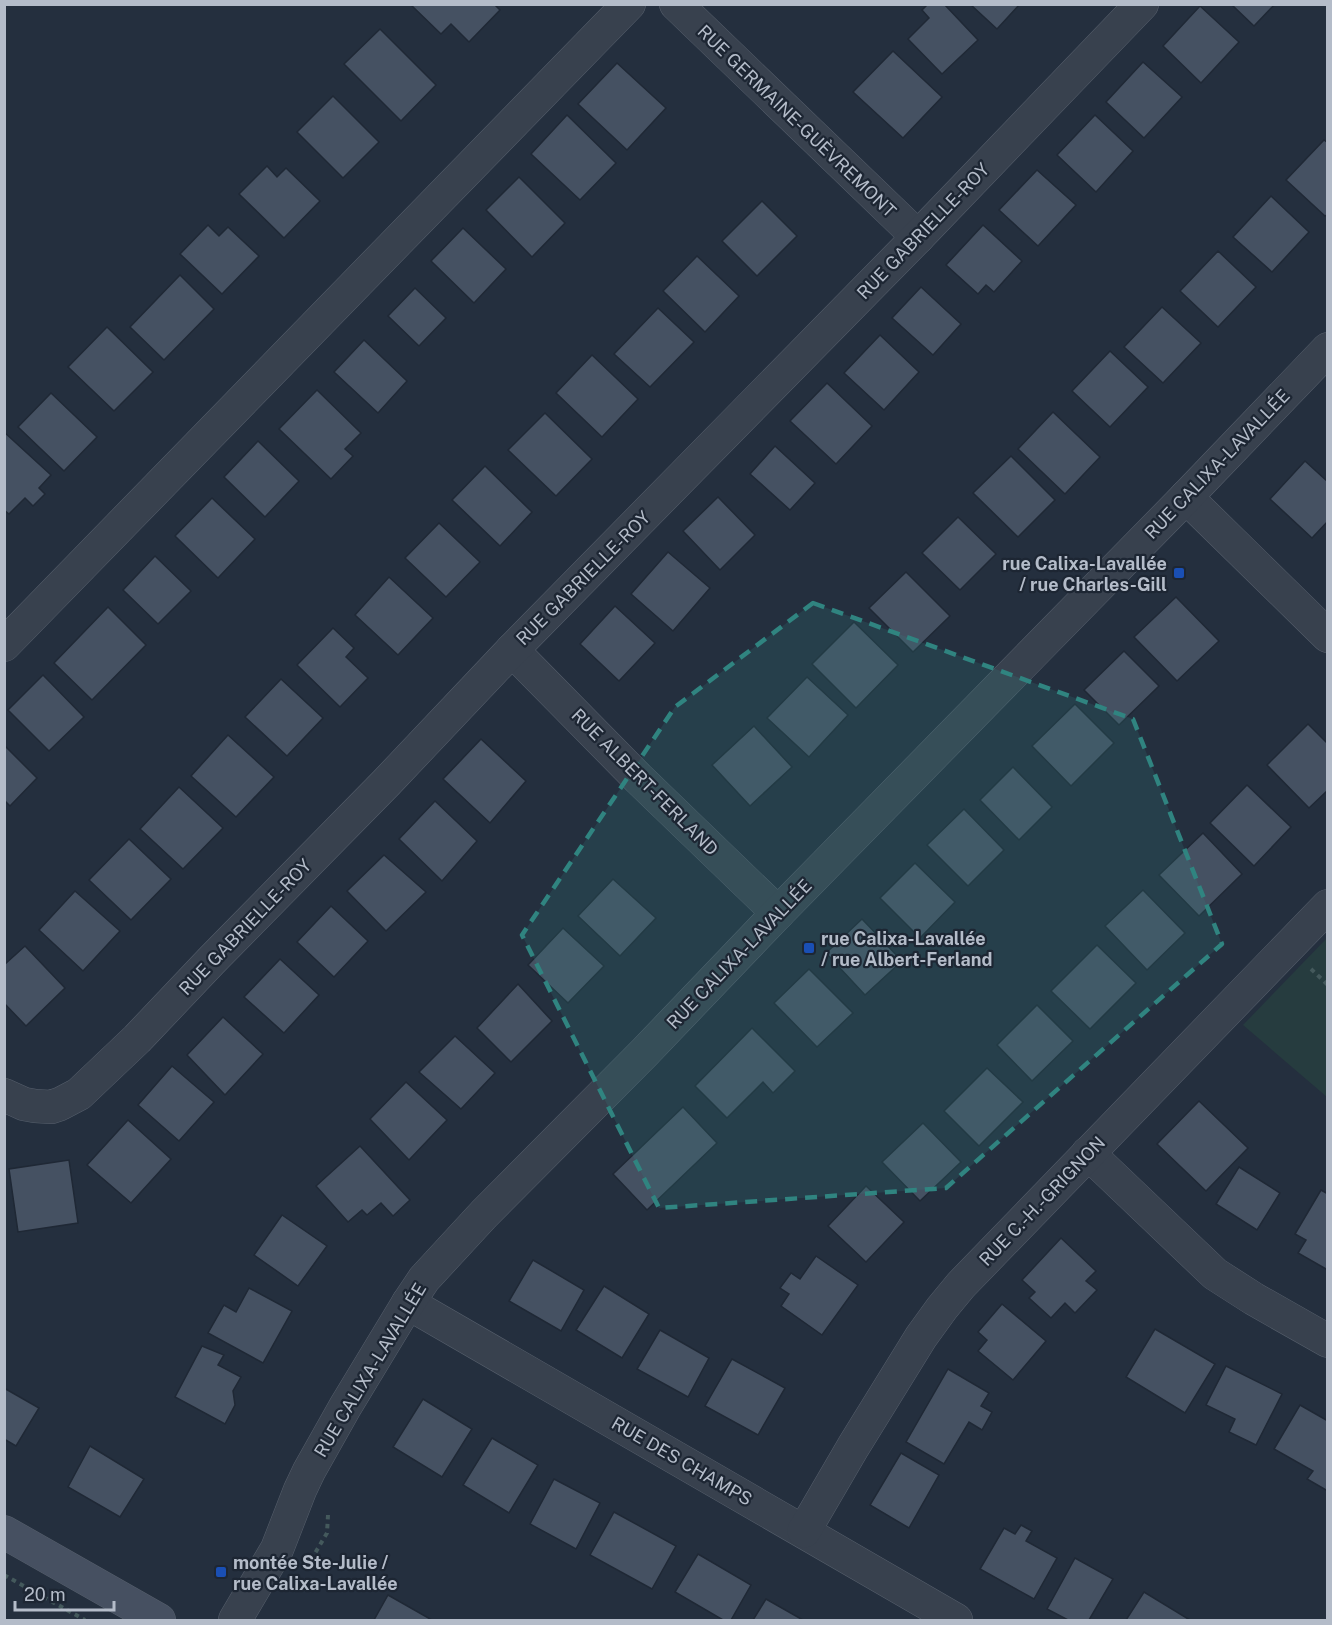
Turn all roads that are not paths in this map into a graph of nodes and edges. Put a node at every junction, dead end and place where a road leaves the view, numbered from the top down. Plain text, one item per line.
1 (629, 4) edge
2 (676, 4) edge
3 (1142, 4) edge
4 (918, 237) junction
5 (1328, 349) edge
6 (1186, 497) junction
7 (1328, 636) edge
8 (4, 645) edge
9 (512, 650) junction
10 (1328, 906) edge
11 (778, 913) junction
12 (4, 1095) edge
13 (1088, 1153) junction
14 (408, 1303) junction
15 (1328, 1341) edge
16 (4, 1532) edge
17 (804, 1532) junction
18 (159, 1620) edge
19 (235, 1620) edge
20 (956, 1620) edge

1 - 8 street
2 - 4 street, RUE GERMAINE-GUÈVREMONT
3 - 4 street, RUE GABRIELLE-ROY
4 - 9 street, RUE GABRIELLE-ROY
5 - 6 street, RUE CALIXA-LAVALLÉE
6 - 7 street
6 - 11 street, RUE CALIXA-LAVALLÉE
9 - 11 street, RUE ALBERT-FERLAND
9 - 12 street, RUE GABRIELLE-ROY
10 - 13 street, RUE C.-H.-GRIGNON
11 - 14 street, RUE CALIXA-LAVALLÉE
13 - 15 street
13 - 17 street, RUE C.-H.-GRIGNON
14 - 17 street, RUE DES CHAMPS
14 - 19 street, RUE CALIXA-LAVALLÉE
16 - 18 main road
17 - 20 street, RUE DES CHAMPS

